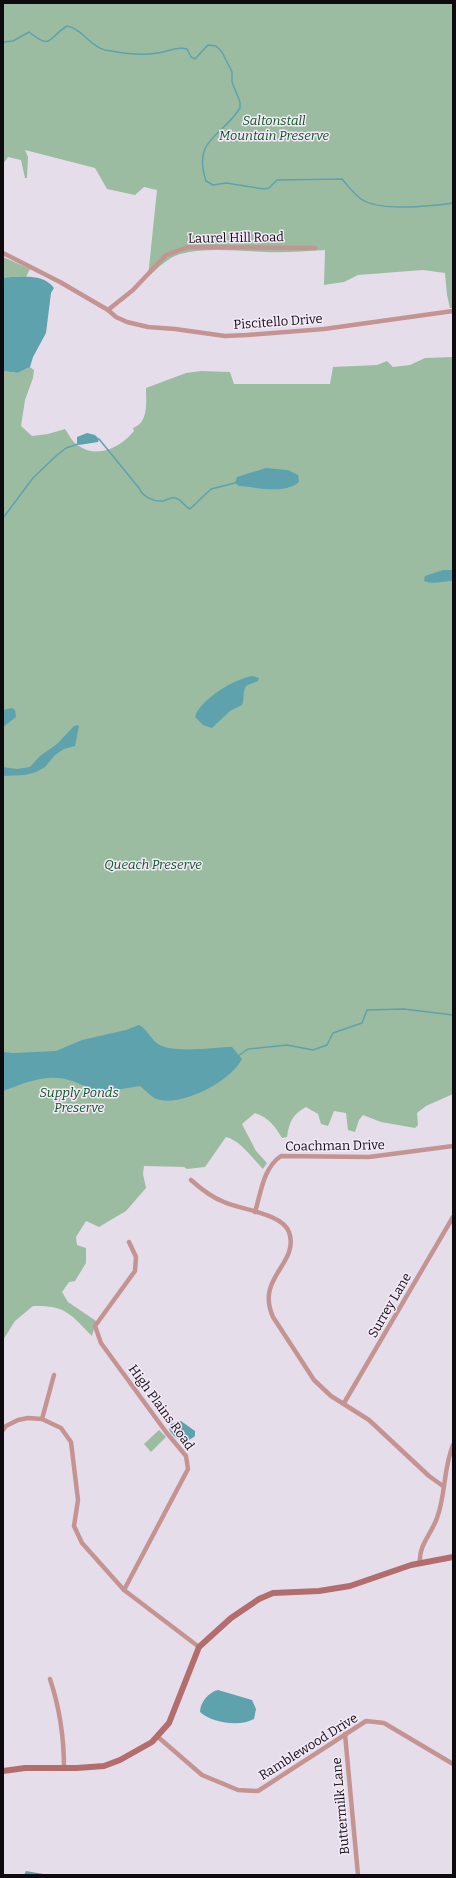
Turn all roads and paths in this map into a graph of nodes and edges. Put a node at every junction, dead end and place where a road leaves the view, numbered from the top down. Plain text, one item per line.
1 (315, 248) dead end
2 (3, 253) edge
3 (108, 310) junction
4 (453, 311) edge
5 (453, 1146) edge
6 (191, 1180) dead end
7 (255, 1212) junction
8 (453, 1217) edge
9 (129, 1242) dead end
10 (54, 1375) dead end
11 (344, 1403) junction
12 (42, 1419) junction
13 (3, 1430) edge
14 (453, 1445) edge
15 (444, 1486) junction
16 (453, 1557) edge
17 (420, 1563) junction
18 (124, 1590) junction
19 (199, 1647) junction
20 (50, 1679) dead end
21 (345, 1734) junction
22 (158, 1737) junction
23 (453, 1764) edge
24 (64, 1768) junction
25 (3, 1772) edge
26 (358, 1875) edge

1 - 3 street, Laurel Hill Road
2 - 3 street
3 - 4 street, Piscitello Drive
5 - 7 street, Coachman Drive
6 - 7 street
7 - 11 street
8 - 11 street, Surrey Lane
9 - 18 street, High Plains Road
10 - 12 street
11 - 15 street
12 - 13 street
12 - 18 street
14 - 15 street
15 - 17 street
16 - 17 street
17 - 19 street
18 - 19 street
19 - 22 street
20 - 24 street
21 - 22 street, Ramblewood Drive
21 - 23 street, Ramblewood Drive
21 - 26 street, Buttermilk Lane
22 - 24 street
24 - 25 street

